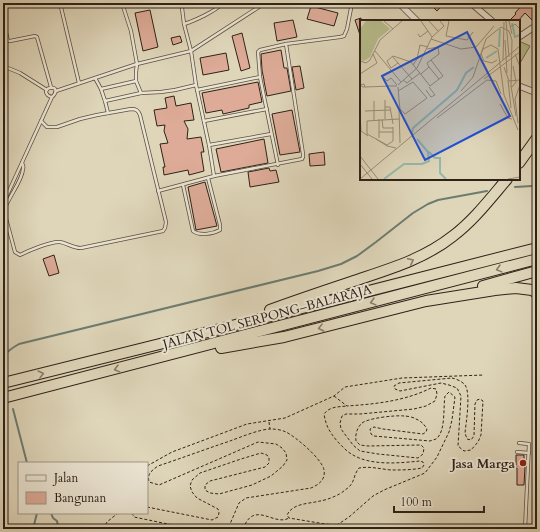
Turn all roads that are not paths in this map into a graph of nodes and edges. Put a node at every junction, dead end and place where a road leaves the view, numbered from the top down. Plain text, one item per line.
1 (60, 3) edge
2 (122, 3) edge
3 (177, 3) edge
4 (223, 3) edge
5 (264, 3) edge
6 (352, 3) edge
7 (399, 3) edge
8 (471, 3) edge
9 (3, 20) edge
10 (416, 20) edge
11 (491, 20) edge
12 (184, 24) junction
13 (537, 25) edge
14 (520, 37) edge
15 (286, 44) junction
16 (192, 51) junction
17 (137, 64) junction
18 (3, 66) edge
19 (260, 77) junction
20 (95, 78) junction
21 (136, 81) junction
22 (79, 83) junction
23 (196, 85) junction
24 (520, 86) edge
25 (52, 87) junction
26 (101, 89) junction
27 (47, 90) junction
28 (56, 90) junction
29 (198, 90) junction
30 (141, 93) junction
31 (537, 93) edge
32 (52, 97) junction
33 (105, 101) junction
34 (267, 109) junction
35 (108, 113) junction
36 (41, 121) junction
37 (204, 121) junction
38 (271, 134) junction
39 (537, 138) edge
40 (209, 145) junction
41 (537, 146) edge
42 (22, 163) junction
43 (520, 163) edge
44 (520, 163) edge
45 (278, 165) junction
46 (214, 176) junction
47 (208, 178) junction
48 (506, 180) edge
49 (183, 185) junction
50 (158, 191) junction
51 (3, 204) edge
52 (537, 248) edge
53 (537, 259) edge
54 (537, 271) edge
55 (537, 293) edge
56 (426, 301) junction
57 (216, 330) junction
58 (154, 359) junction
59 (3, 383) edge
60 (3, 398) edge
61 (519, 443) dead end
62 (517, 452) dead end
63 (529, 453) junction
64 (525, 529) edge

1 - 22 lane
2 - 17 lane
3 - 12 lane
4 - 12 lane
5 - 16 lane
6 - 15 lane
7 - 10 street
8 - 11 street
9 - 25 lane
12 - 16 lane
13 - 14 street
15 - 19 lane
15 - 45 lane
16 - 17 lane
16 - 23 lane
17 - 20 lane
17 - 21 lane
18 - 27 lane
19 - 29 lane
19 - 34 lane
20 - 22 lane
20 - 26 lane
21 - 26 lane
21 - 30 lane
22 - 28 lane
23 - 29 lane
23 - 30 lane
24 - 31 street
25 - 27 lane
25 - 28 lane
26 - 33 lane
27 - 32 lane
28 - 32 lane
29 - 37 lane
30 - 33 lane
32 - 36 lane
33 - 35 lane
34 - 37 lane
34 - 38 lane
35 - 36 lane
35 - 50 lane
36 - 42 lane
37 - 40 lane
38 - 40 lane
38 - 45 lane
39 - 43 highway
40 - 46 lane
41 - 44 highway
42 - 50 lane
42 - 51 lane
45 - 46 lane
46 - 47 lane
47 - 49 lane
47 - 49 lane
57 -> 48 highway
49 - 50 lane
52 - 57 highway, JALAN TOL SERPONG–BALARAJA
53 -> 58 highway, JALAN TOL SERPONG–BALARAJA
54 - 56 highway
55 - 56 highway
56 -> 58 highway
59 -> 57 highway, JALAN TOL SERPONG–BALARAJA
58 -> 60 highway, JALAN TOL SERPONG–BALARAJA
61 - 63 lane
62 - 63 lane
63 - 64 lane

